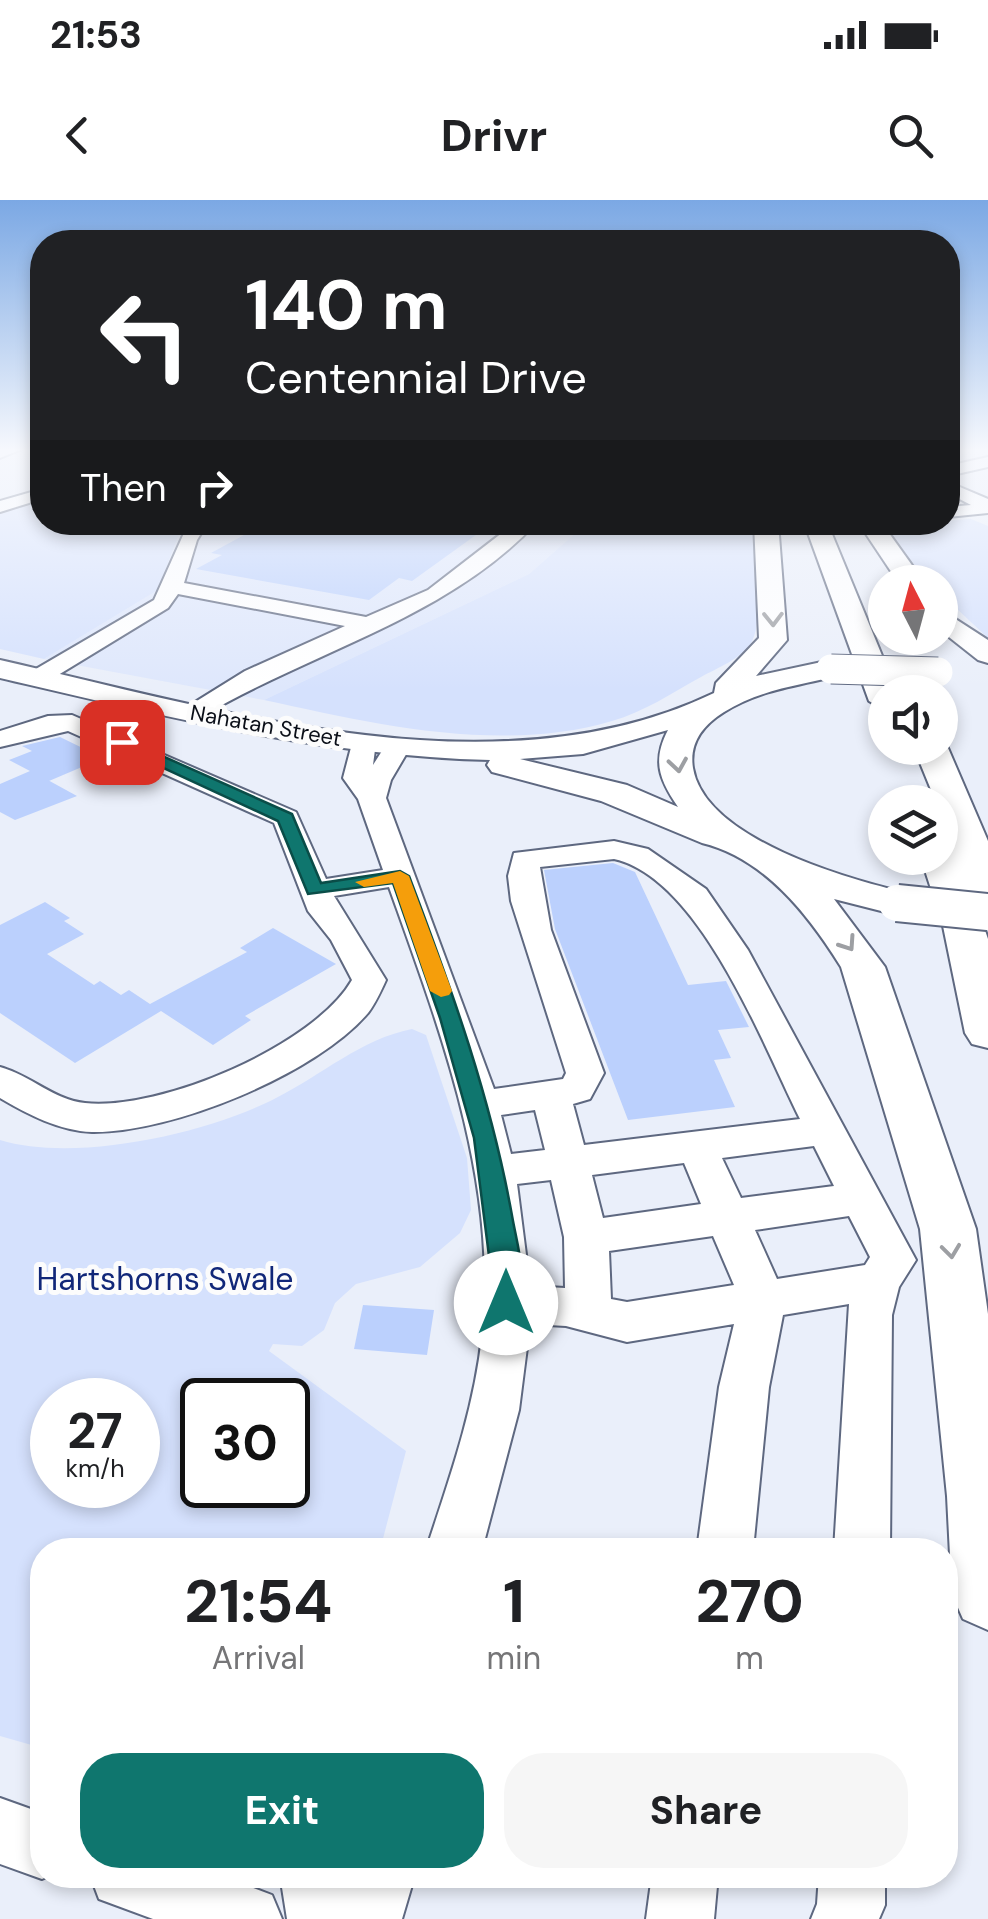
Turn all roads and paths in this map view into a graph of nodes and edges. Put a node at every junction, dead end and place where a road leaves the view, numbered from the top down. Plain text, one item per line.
1 (189, 535) edge
2 (512, 535) edge
3 (767, 535) edge
4 (820, 535) edge
5 (840, 535) edge
6 (878, 535) edge
7 (899, 565) edge
8 (172, 587) junction
9 (367, 624) junction
10 (958, 631) edge
11 (988, 654) edge
12 (1, 670) edge
13 (875, 675) edge
14 (899, 675) edge
15 (38, 678) junction
16 (988, 681) edge
17 (710, 703) junction
18 (192, 712) junction
19 (0, 739) edge
20 (363, 742) junction
21 (407, 747) junction
22 (938, 765) edge
23 (372, 798) junction
24 (765, 859) junction
25 (947, 875) edge
26 (403, 886) junction
27 (988, 886) edge
28 (319, 901) junction
29 (988, 912) edge
30 (988, 1033) edge
31 (0, 1080) edge
32 (551, 1093) junction
33 (476, 1104) junction
34 (826, 1130) junction
35 (698, 1146) junction
36 (568, 1163) junction
37 (493, 1172) junction
38 (861, 1198) junction
39 (728, 1216) junction
40 (586, 1236) junction
41 (878, 1282) junction
42 (763, 1300) junction
43 (506, 1303) junction
44 (589, 1315) junction
45 (458, 1538) edge
46 (726, 1538) edge
47 (862, 1538) edge
48 (988, 1594) edge
49 (0, 1831) edge
50 (30, 1842) edge
51 (161, 1888) edge
52 (315, 1888) edge
53 (378, 1888) edge
54 (684, 1888) edge
55 (852, 1888) edge
56 (248, 1919) edge
57 (320, 1919) edge
58 (364, 1919) edge
59 (680, 1919) edge
60 (845, 1919) edge

1 - 8 street
2 - 9 street
3 -> 17 main road
4 - 13 main road
5 - 14 main road
6 - 7 main road
8 - 9 street
8 - 15 street
9 - 18 street
10 - 11 main road
12 - 15 main road, Nahatan Street
15 - 18 main road, Nahatan Street
16 - 17 main road, Nahatan Street, bridge
17 - 21 main road, Nahatan Street
17 -> 24 main road
18 - 20 main road, Nahatan Street
19 - 28 street
20 - 21 main road, Nahatan Street
20 - 23 street
21 - 23 street
21 - 24 main road, Nahatan Street
22 - 27 main road
23 - 26 street
24 - 29 main road, Nahatan Street, bridge
24 -> 48 main road
25 - 30 main road
26 - 28 street
26 - 33 street
28 - 31 street
32 - 33 street
32 - 34 street
32 - 36 street
33 - 37 street
34 - 35 street
34 - 38 street
35 - 36 street
35 - 39 street
36 - 37 street
36 - 40 street
37 - 43 street
38 - 39 street
38 - 41 street
39 - 40 street
39 - 42 street
40 - 44 street
41 - 42 street
41 - 47 street
42 - 44 street
42 - 46 street
43 - 44 street
43 - 45 street
49 - 50 street
51 - 56 street
52 - 57 street
53 - 58 street
54 - 59 street
55 - 60 street

